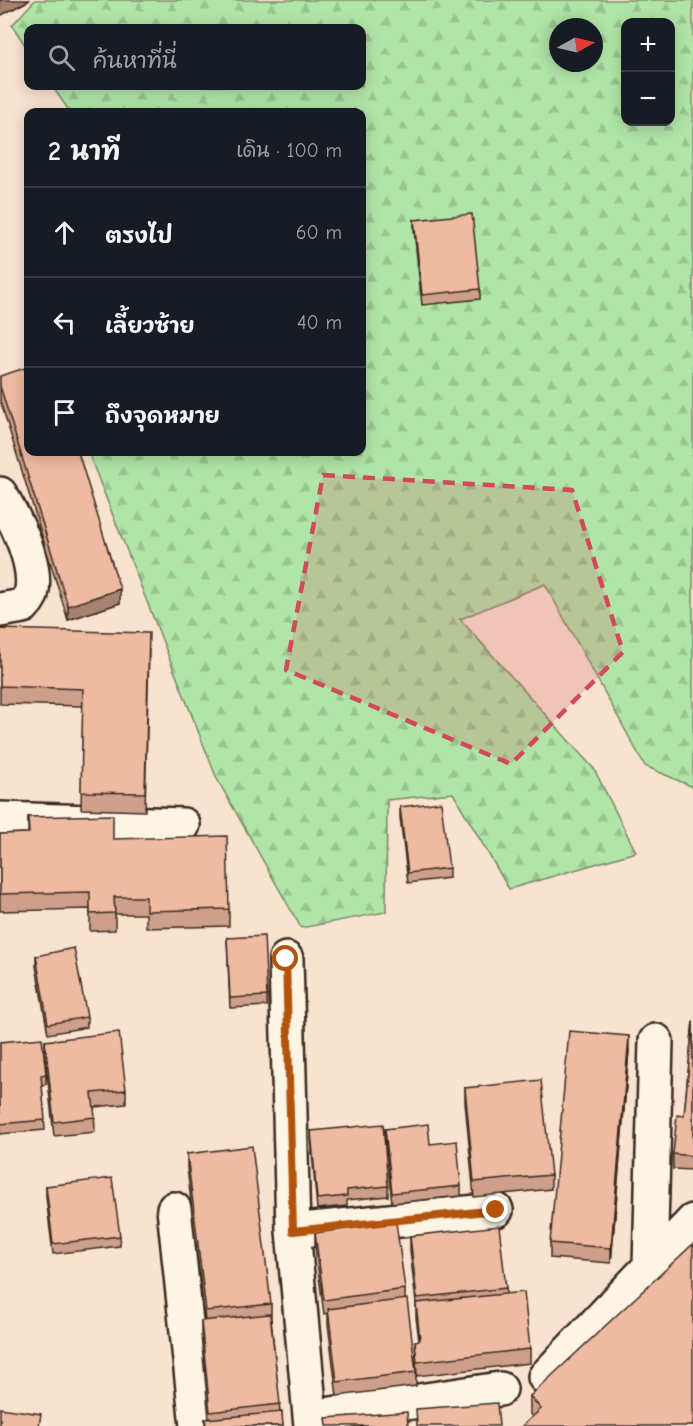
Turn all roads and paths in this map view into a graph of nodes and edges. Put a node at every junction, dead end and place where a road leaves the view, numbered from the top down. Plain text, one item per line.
1 (0, 494) edge
2 (0, 610) edge
3 (0, 819) edge
4 (183, 825) dead end
5 (286, 959) dead end
6 (656, 1041) dead end
7 (174, 1209) dead end
8 (496, 1210) dead end
9 (693, 1221) edge
10 (293, 1231) junction
11 (650, 1266) junction
12 (545, 1377) dead end
13 (500, 1389) dead end
14 (311, 1422) edge
15 (196, 1426) edge

1 - 2 street
3 - 4 street
5 - 10 street
6 - 11 street
7 - 15 street
8 - 10 street
9 - 11 street
10 - 14 street
11 - 12 street
13 - 14 street

